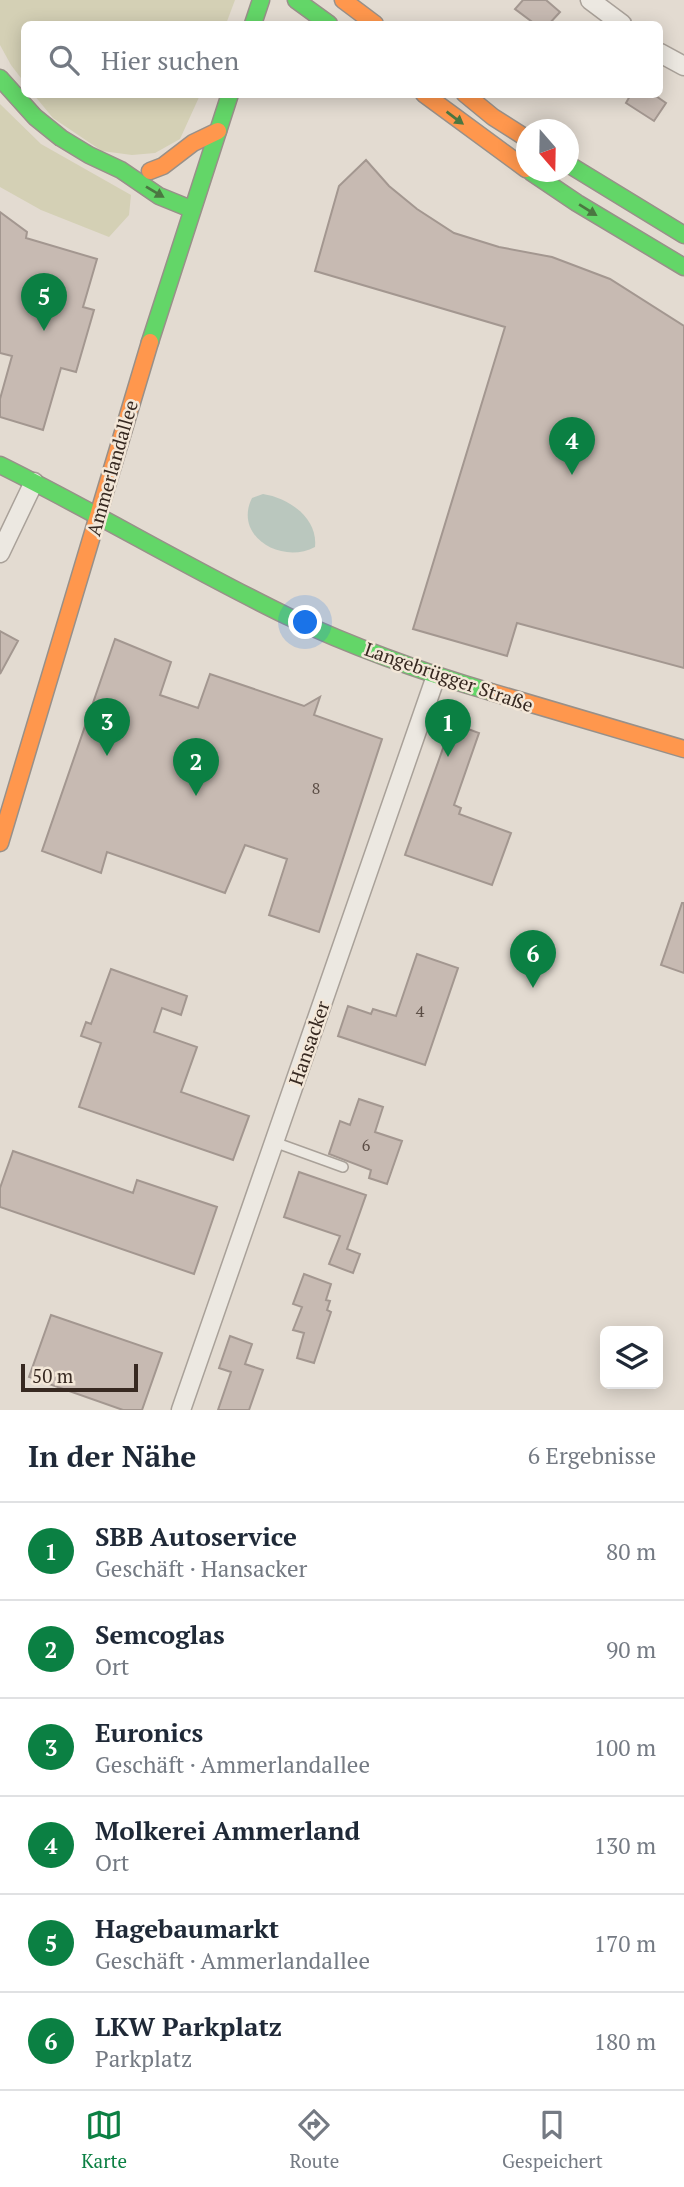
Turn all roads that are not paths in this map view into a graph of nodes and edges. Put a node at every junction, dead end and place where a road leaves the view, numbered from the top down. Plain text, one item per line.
1 (261, 0) edge
2 (296, 0) edge
3 (343, 0) edge
4 (590, 0) edge
5 (254, 21) edge
6 (324, 21) edge
7 (371, 21) edge
8 (618, 21) edge
9 (663, 55) edge
10 (684, 66) edge
11 (0, 78) edge
12 (229, 98) edge
13 (430, 98) edge
14 (470, 98) edge
15 (218, 131) junction
16 (516, 131) edge
17 (516, 161) edge
18 (121, 170) junction
19 (579, 170) edge
20 (150, 171) junction
21 (547, 182) edge
22 (186, 186) junction
23 (191, 209) junction
24 (684, 235) edge
25 (684, 267) edge
26 (0, 466) edge
27 (34, 482) junction
28 (97, 517) junction
29 (0, 552) edge
30 (436, 676) junction
31 (684, 749) edge
32 (0, 843) edge
33 (274, 1142) junction
34 (343, 1167) dead end
35 (181, 1410) edge

1 - 5 main road
2 - 6 main road
3 - 7 main road
4 - 8 street
9 - 10 street
11 - 18 main road
12 - 15 main road, Ammerlandallee
13 -> 17 main road
14 - 16 main road
15 - 20 main road
15 - 22 main road, Ammerlandallee
18 - 20 main road
18 -> 23 main road
19 - 24 main road
20 - 22 main road
21 -> 25 main road
22 - 23 main road, Ammerlandallee
23 - 28 main road, Ammerlandallee
26 - 27 main road, Langebrügger Straße
27 - 28 main road, Langebrügger Straße
27 - 29 street
28 - 30 main road, Langebrügger Straße
28 - 32 main road, Ammerlandallee
30 - 31 main road, Langebrügger Straße
30 - 33 street, Hansacker
33 - 34 lane
33 - 35 street, Hansacker

